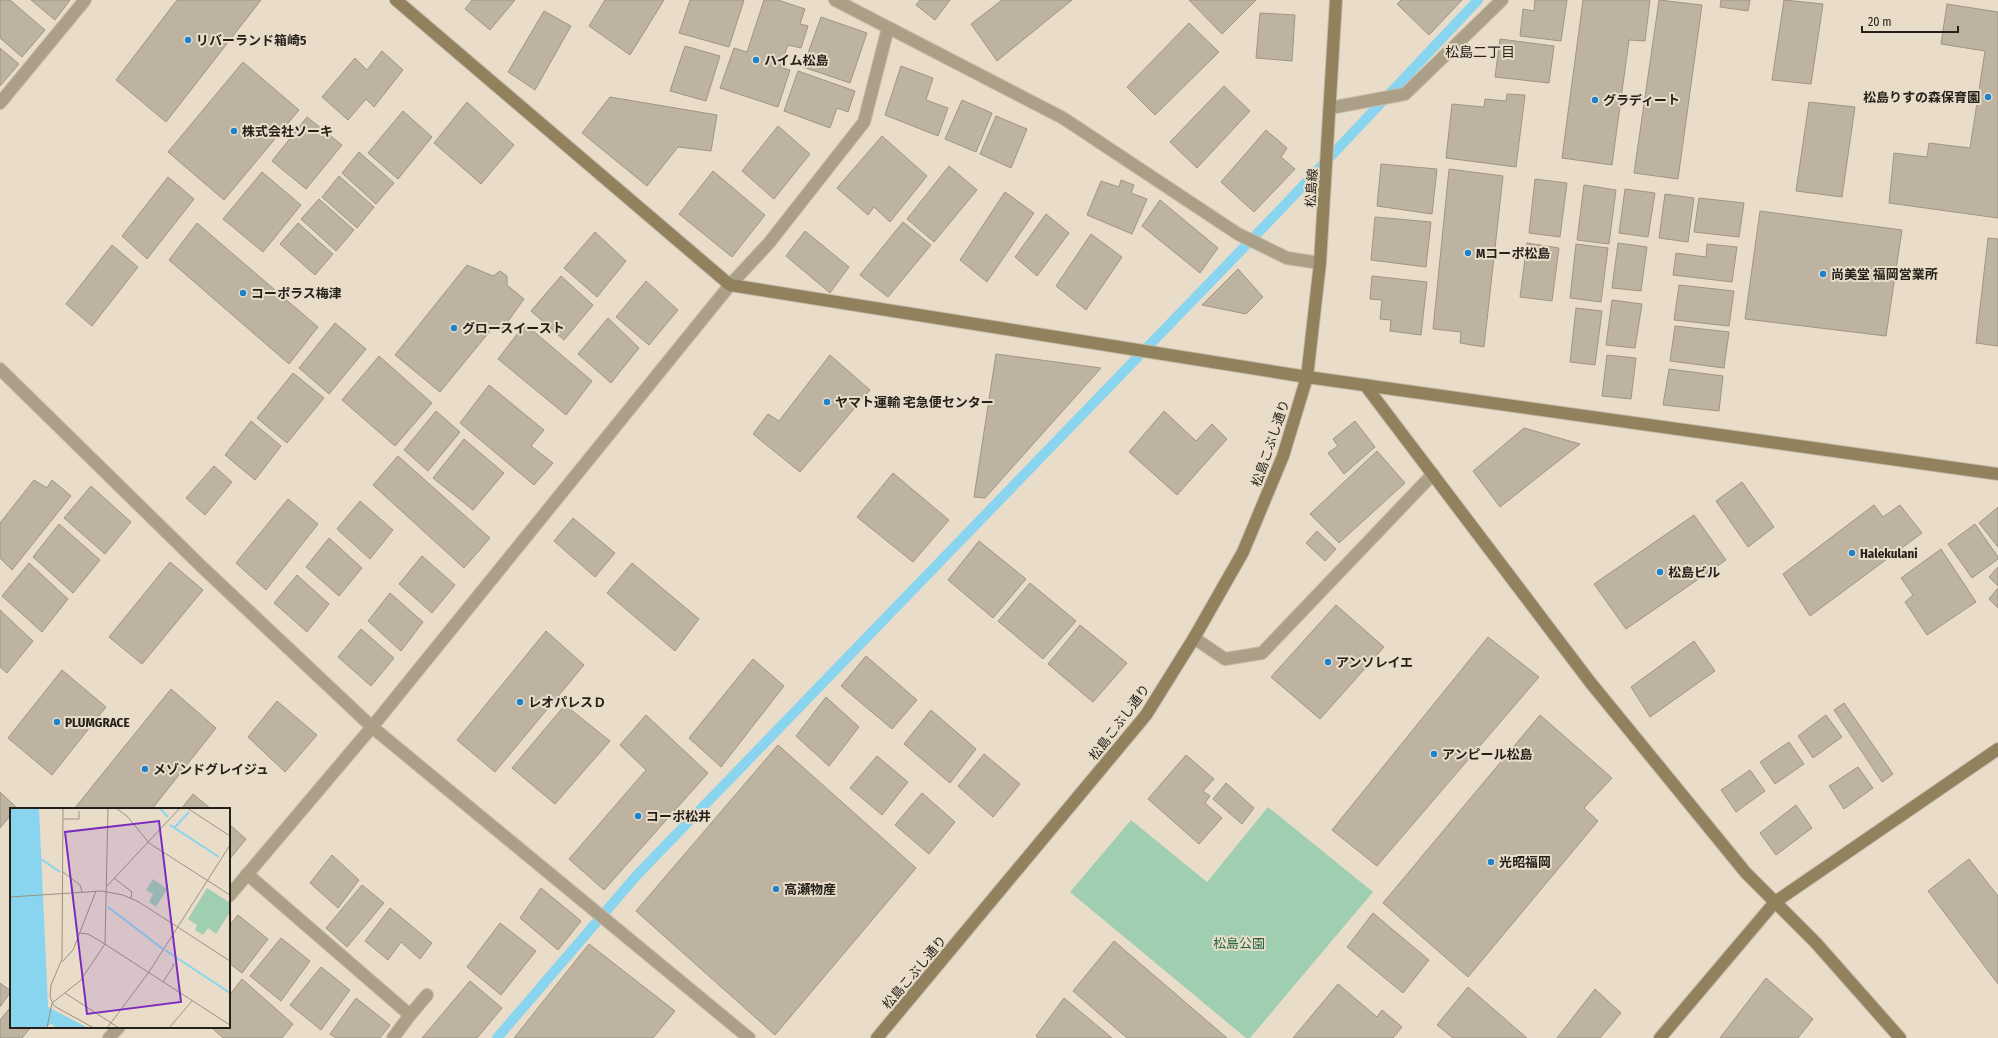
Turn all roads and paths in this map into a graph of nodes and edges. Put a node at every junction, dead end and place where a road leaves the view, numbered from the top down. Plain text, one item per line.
1 (85, 0) edge
2 (396, 0) edge
3 (834, 0) edge
4 (1336, 0) edge
5 (1502, 0) edge
6 (888, 28) junction
7 (0, 103) edge
8 (1330, 108) junction
9 (1320, 263) junction
10 (730, 285) junction
11 (0, 369) edge
12 (1307, 377) junction
13 (1365, 385) junction
14 (1433, 474) junction
15 (1998, 474) edge
16 (1194, 638) junction
17 (372, 727) junction
18 (1998, 749) edge
19 (247, 874) junction
20 (230, 895) edge
21 (1775, 902) junction
22 (427, 996) dead end
23 (410, 1015) junction
24 (118, 1028) edge
25 (109, 1038) edge
26 (393, 1038) edge
27 (749, 1038) edge
28 (876, 1038) edge
29 (1660, 1038) edge
30 (1900, 1038) edge

1 - 7 street
2 - 10 street
3 - 6 street
4 - 8 street, 松島線
5 - 8 street
6 - 9 street
6 - 10 street
8 - 9 street, 松島線
9 - 12 street, 松島線
10 - 12 street
10 - 17 street
11 - 17 street
12 - 13 street
12 - 16 street, 松島こぶし通り
13 - 14 street
13 - 15 street
14 - 16 street
14 - 21 street
16 - 28 street, 松島こぶし通り
17 - 19 street
17 - 27 street
18 - 21 street
19 - 20 street
19 - 23 street
21 - 29 street
21 - 30 street
22 - 23 street
23 - 26 street
24 - 25 street

